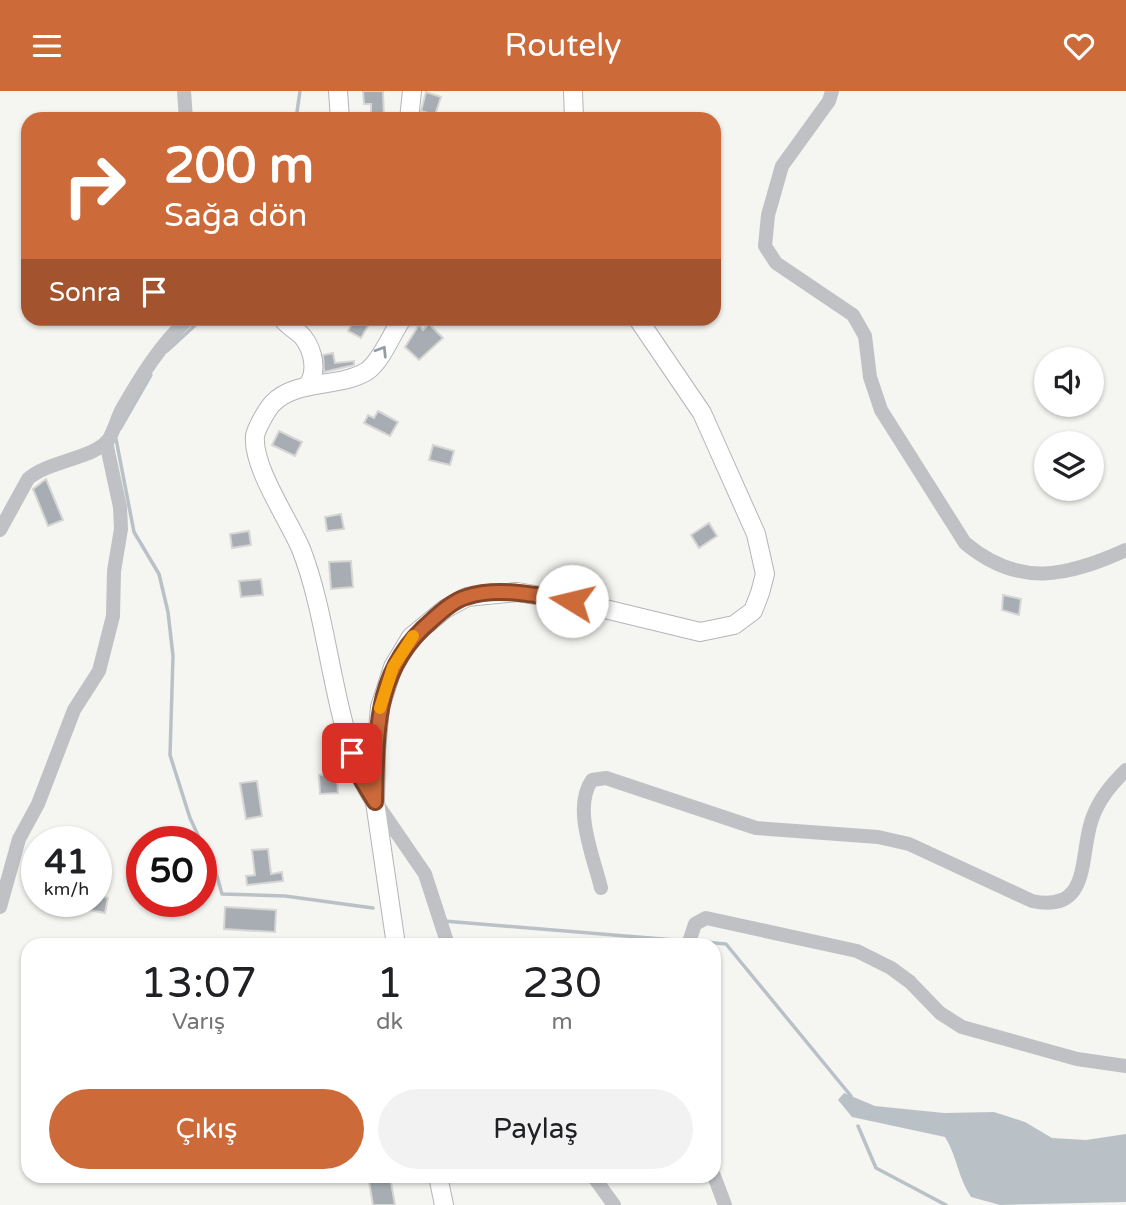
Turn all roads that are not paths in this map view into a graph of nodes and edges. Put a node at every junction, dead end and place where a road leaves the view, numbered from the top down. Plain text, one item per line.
1 (184, 91) edge
2 (338, 91) edge
3 (412, 91) edge
4 (573, 91) edge
5 (832, 91) edge
6 (186, 112) edge
7 (340, 112) edge
8 (410, 112) edge
9 (574, 112) edge
10 (181, 326) edge
11 (290, 326) edge
12 (398, 326) edge
13 (643, 326) edge
14 (308, 385) junction
15 (106, 442) junction
16 (0, 530) edge
17 (1126, 550) edge
18 (1126, 770) edge
19 (375, 802) junction
20 (601, 888) dead end
21 (0, 907) edge
22 (395, 938) edge
23 (446, 938) edge
24 (690, 938) edge
25 (1126, 1066) edge
26 (439, 1183) edge
27 (598, 1183) edge
28 (717, 1183) edge
29 (444, 1205) edge
30 (614, 1205) edge
31 (725, 1205) edge

1 - 6 street
2 - 7 main road
3 - 8 main road
4 - 9 main road
5 - 17 street
10 - 15 street
11 - 14 main road
14 -> 12 main road
13 - 19 main road
14 - 19 main road
15 - 16 street
15 - 21 street
18 - 20 street
19 - 22 main road
19 - 23 street
24 - 25 street
26 - 29 main road
27 - 30 street
28 - 31 street

